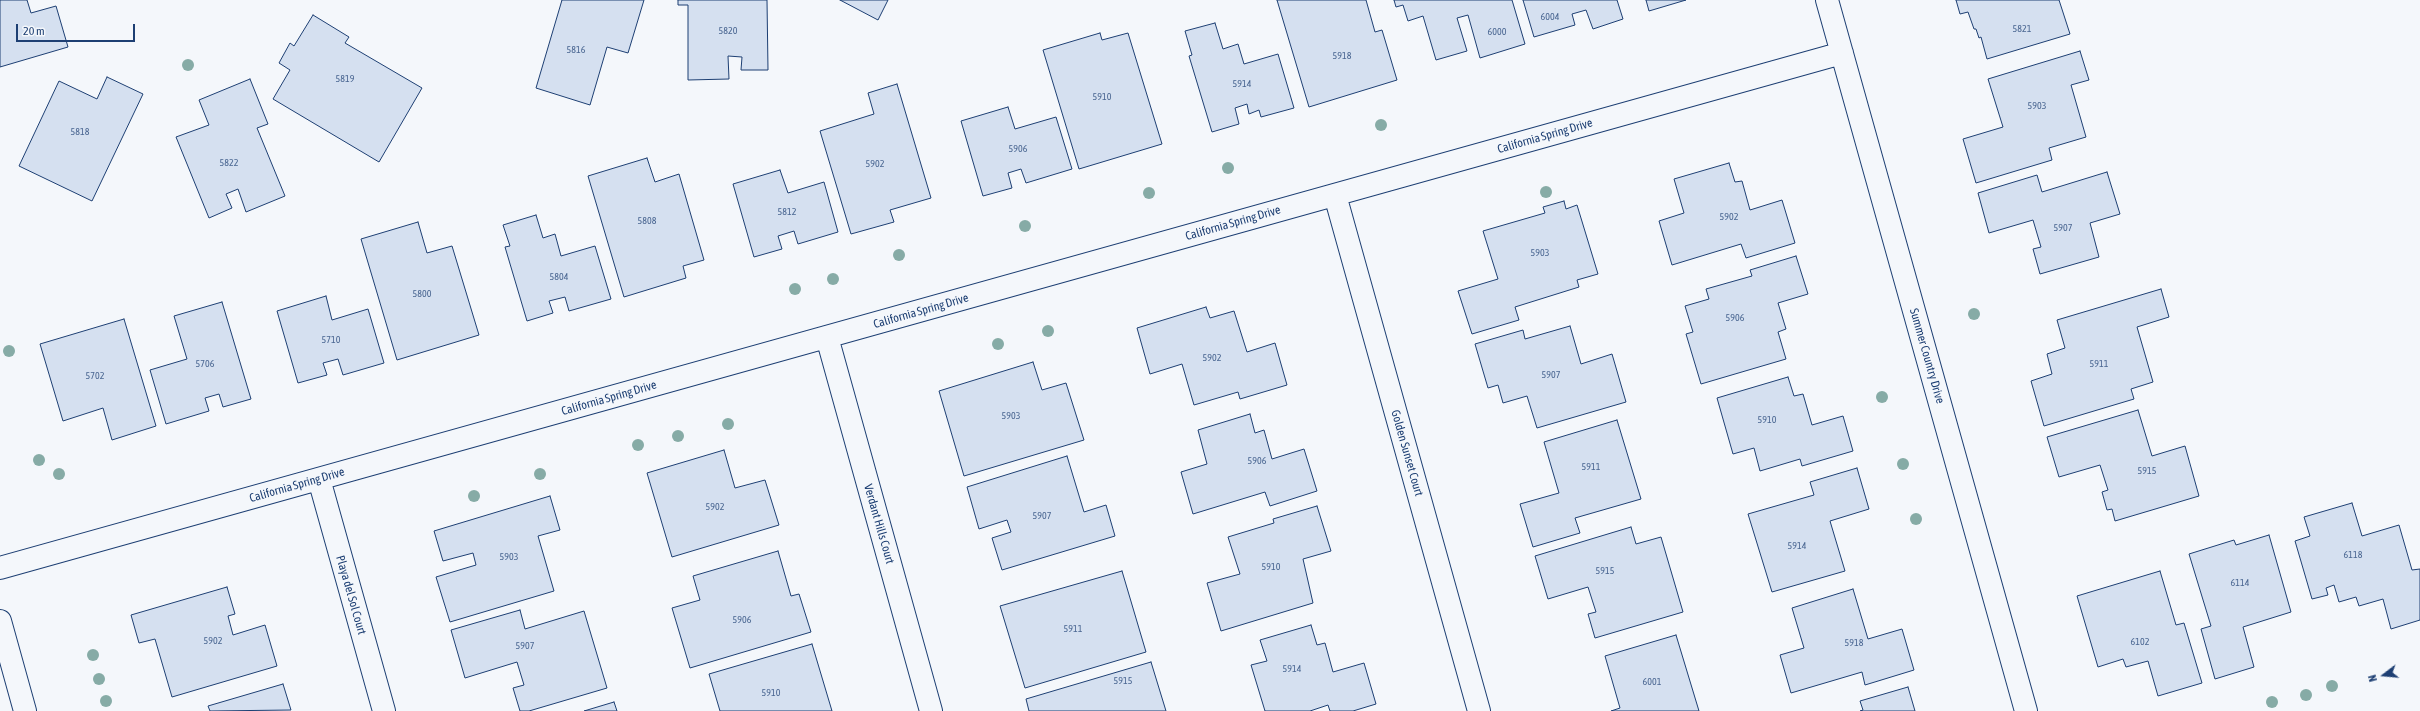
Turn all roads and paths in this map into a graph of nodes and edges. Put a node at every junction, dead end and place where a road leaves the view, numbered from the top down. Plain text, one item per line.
1 (1827, 0) edge
2 (1842, 53) junction
3 (1335, 195) junction
4 (827, 337) junction
5 (319, 479) junction
6 (0, 568) edge
7 (0, 621) edge
8 (25, 711) edge
9 (384, 711) edge
10 (931, 711) edge
11 (1479, 711) edge
12 (2026, 711) edge

1 - 2 street, Summer Country Drive
2 - 3 street, California Spring Drive
2 - 12 street, Summer Country Drive
3 - 4 street, California Spring Drive
3 - 11 street, Golden Sunset Court
4 - 5 street, California Spring Drive
4 - 10 street, Verdant Hills Court
5 - 6 street, California Spring Drive
5 - 9 street, Playa del Sol Court
7 - 8 street

